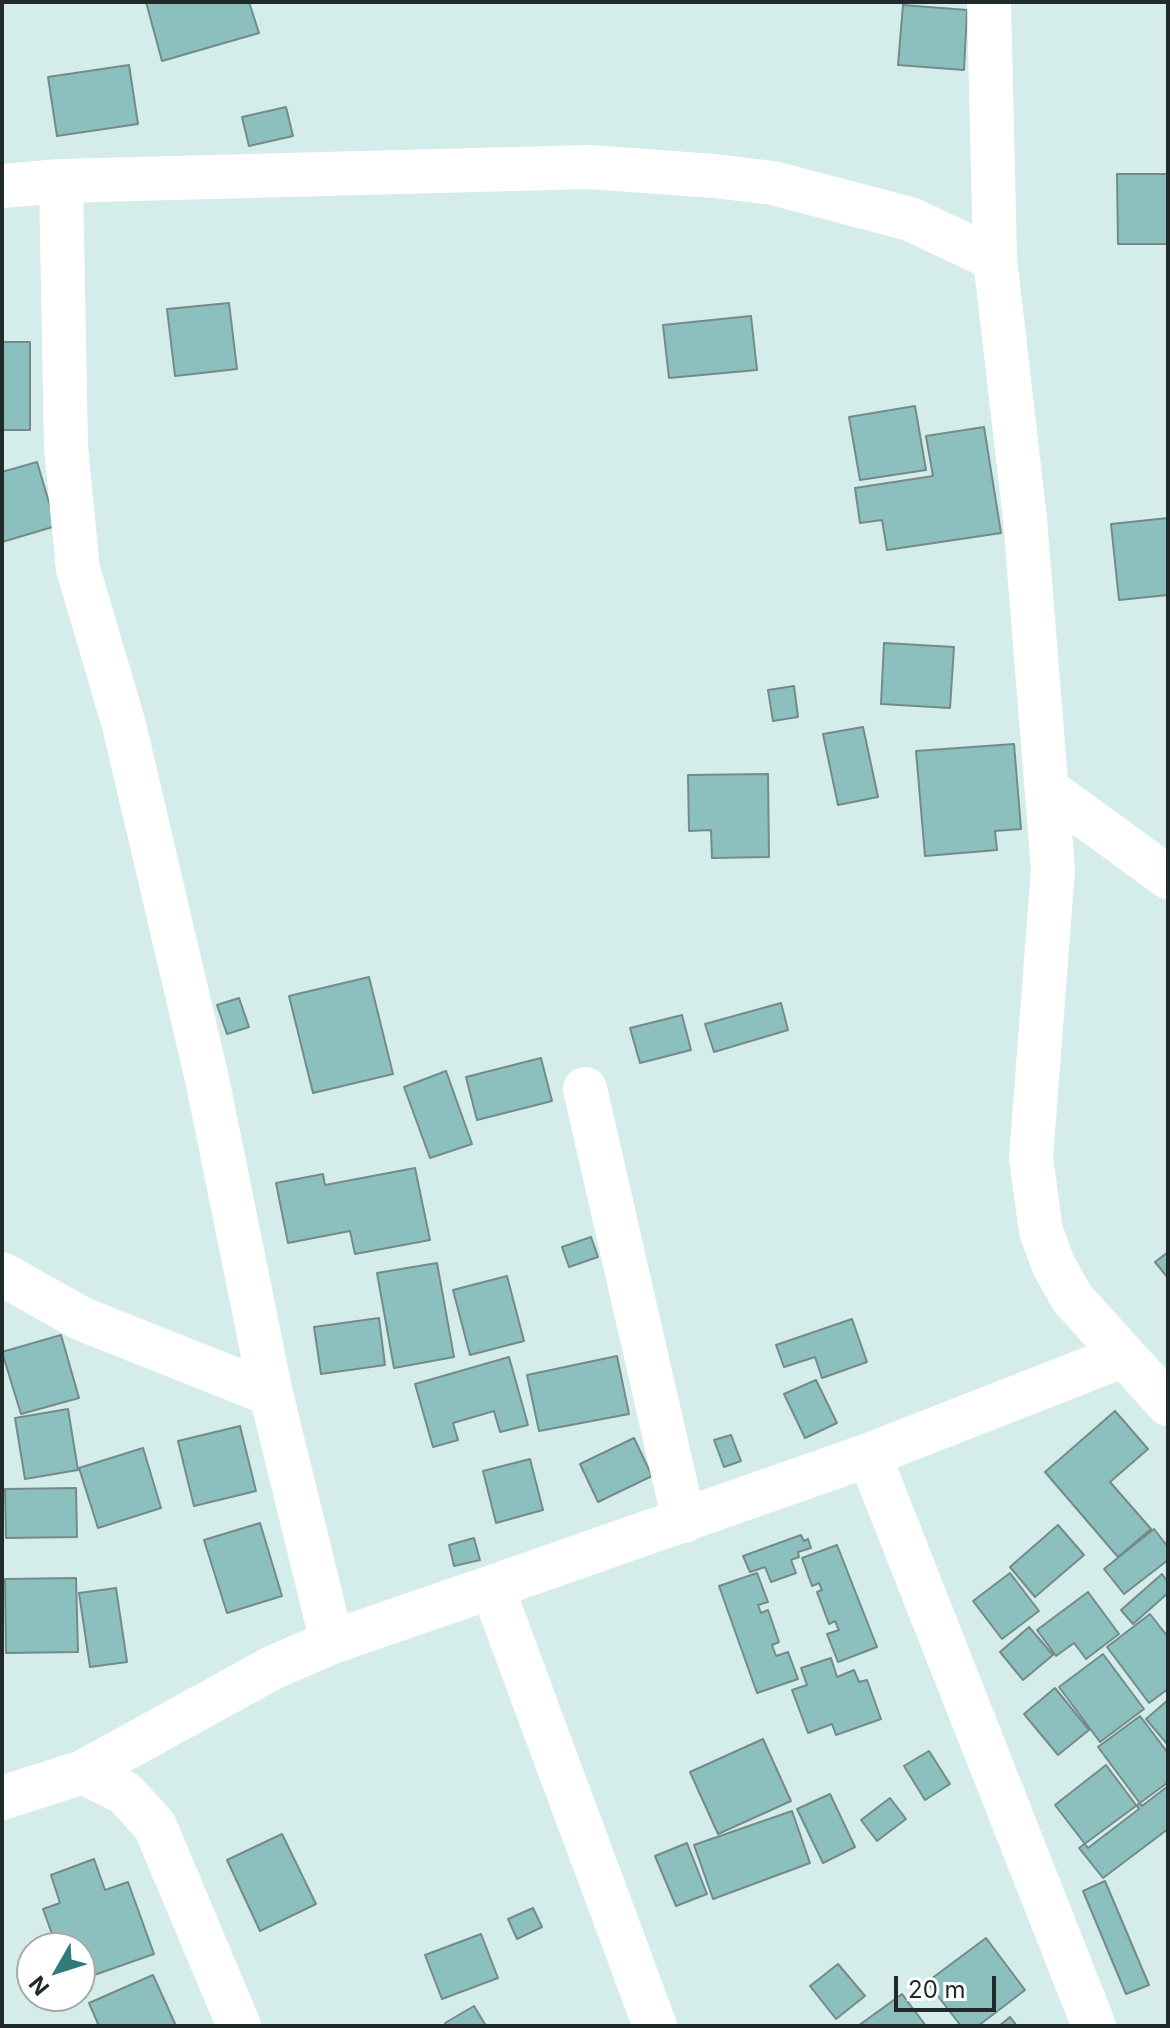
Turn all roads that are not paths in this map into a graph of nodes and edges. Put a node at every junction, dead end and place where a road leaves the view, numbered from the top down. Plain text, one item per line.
1 (989, 2) edge
2 (61, 181) junction
3 (2, 186) edge
4 (995, 259) junction
5 (1047, 789) junction
6 (1168, 877) edge
7 (585, 1089) dead end
8 (2, 1274) edge
9 (1122, 1356) junction
10 (271, 1394) junction
11 (1168, 1404) edge
12 (869, 1455) junction
13 (684, 1521) junction
14 (492, 1587) junction
15 (332, 1642) junction
16 (83, 1772) junction
17 (2, 1798) edge
18 (239, 2026) edge
19 (655, 2026) edge
20 (1094, 2026) edge

1 - 4 street
2 - 3 street
2 - 4 street
2 - 10 street
4 - 5 street
5 - 6 street
5 - 9 street
7 - 13 street
8 - 10 street
9 - 11 street
9 - 12 street
10 - 15 street
12 - 13 street
12 - 20 street
13 - 14 street
14 - 15 street
14 - 19 street
15 - 16 street
16 - 17 street
16 - 18 street

